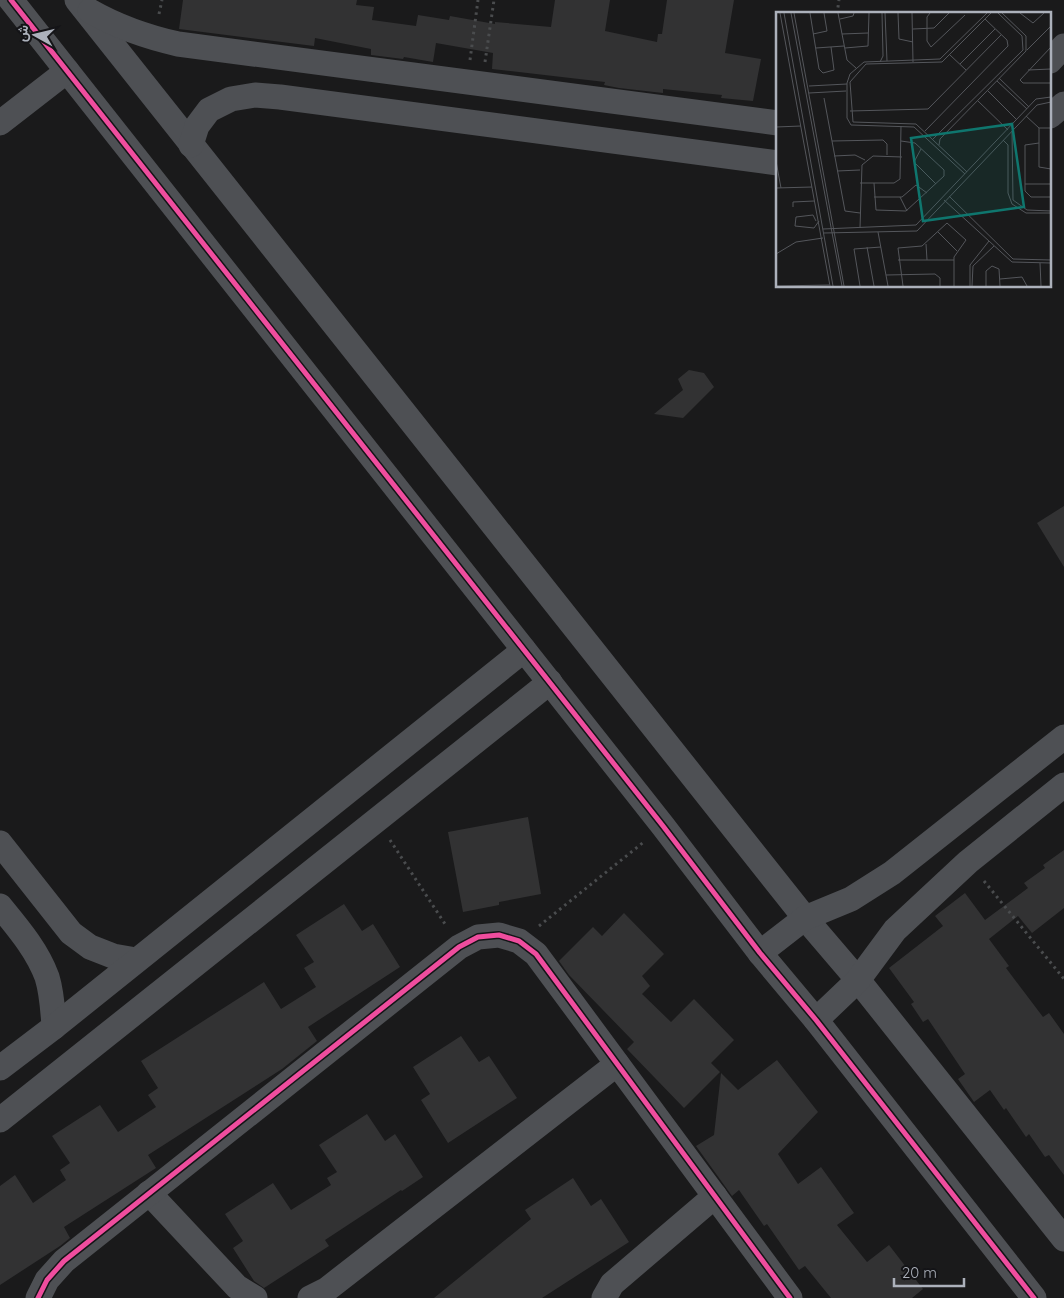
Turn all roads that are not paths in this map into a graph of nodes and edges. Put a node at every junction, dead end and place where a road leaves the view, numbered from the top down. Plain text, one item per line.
1 (11, 0) edge
2 (79, 3) edge
3 (1064, 46) edge
4 (1052, 59) edge
5 (67, 71) junction
6 (1064, 104) edge
7 (1052, 114) edge
8 (0, 123) edge
9 (776, 123) edge
10 (192, 145) junction
11 (776, 163) edge
12 (524, 650) junction
13 (550, 682) junction
14 (1064, 737) edge
15 (1064, 785) edge
16 (0, 843) edge
17 (258, 863) junction
18 (282, 895) junction
19 (0, 906) edge
20 (805, 918) junction
21 (760, 953) junction
22 (136, 960) junction
23 (858, 980) junction
24 (816, 1020) junction
25 (54, 1027) junction
26 (617, 1064) junction
27 (0, 1068) edge
28 (0, 1120) edge
29 (148, 1193) junction
30 (715, 1196) junction
31 (1064, 1239) edge
32 (38, 1298) edge
33 (255, 1298) edge
34 (310, 1298) edge
35 (604, 1298) edge
36 (790, 1298) edge
37 (1034, 1298) edge

1 - 5 street
2 - 9 street
2 - 10 street
3 - 4 street
5 - 8 street
5 - 12 street
6 - 7 street
10 - 11 street
10 - 20 street
12 - 13 street
12 - 17 street
13 - 18 street
13 - 21 street
14 - 20 street
15 - 23 street
16 - 22 street
17 - 18 street
17 - 22 street
18 - 28 street
19 - 25 street
20 - 21 street
20 - 23 street
21 - 24 street
22 - 25 street
23 - 24 street
23 - 31 street
24 - 37 street
25 - 27 street
26 - 29 street
26 - 30 street
26 - 34 street
29 - 32 street
29 - 33 street
30 - 35 street
30 - 36 street

